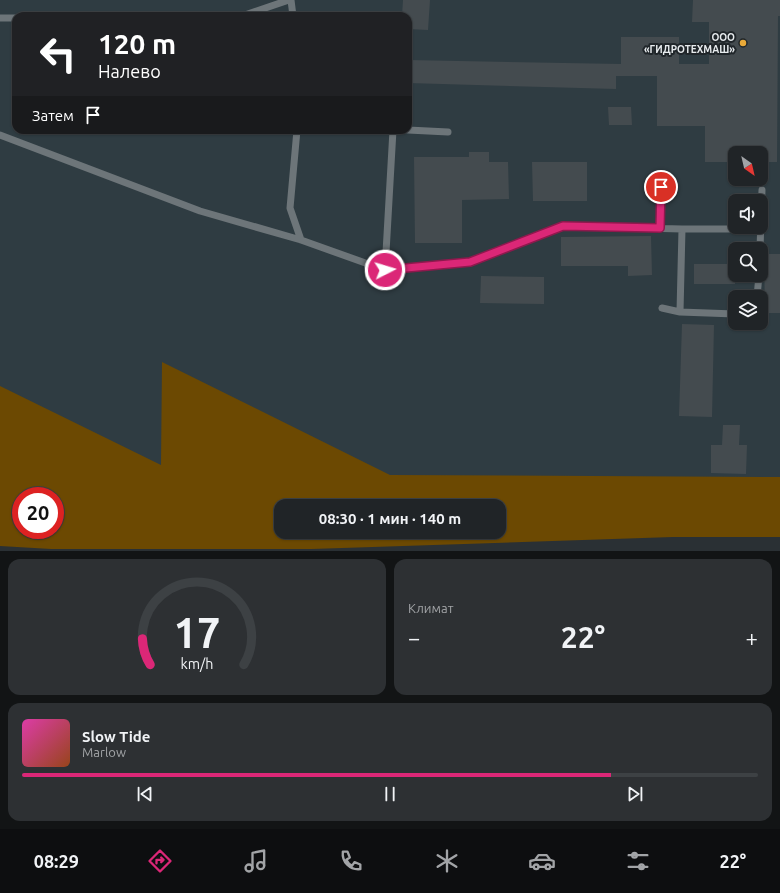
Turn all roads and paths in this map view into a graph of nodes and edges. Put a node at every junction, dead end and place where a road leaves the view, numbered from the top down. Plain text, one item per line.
1 (290, 0) edge
2 (254, 12) edge
3 (292, 12) edge
4 (0, 18) edge
5 (12, 18) edge
6 (412, 130) edge
7 (448, 132) dead end
8 (297, 134) edge
9 (393, 134) edge
10 (0, 135) edge
11 (661, 187) dead end
12 (762, 190) dead end
13 (762, 194) edge
14 (660, 228) junction
15 (728, 228) edge
16 (682, 229) junction
17 (301, 240) junction
18 (385, 270) junction
19 (662, 308) dead end
20 (680, 312) junction
21 (728, 314) edge

1 - 2 lane
1 - 3 lane
4 - 5 lane
6 - 7 lane
8 - 17 lane
9 - 18 lane
10 - 17 lane
11 - 14 lane
12 - 13 lane
14 - 16 lane
14 - 18 lane
15 - 16 lane
16 - 20 lane
17 - 18 lane
19 - 20 lane
20 - 21 lane

